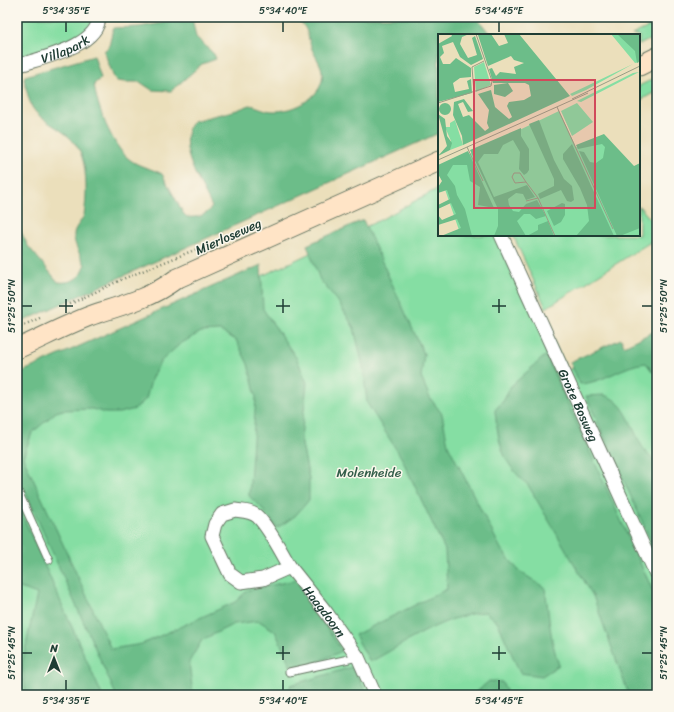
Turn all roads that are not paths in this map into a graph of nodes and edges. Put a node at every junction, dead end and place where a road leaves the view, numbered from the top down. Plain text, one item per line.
1 (99, 17) edge
2 (657, 57) edge
3 (17, 66) edge
4 (640, 66) edge
5 (438, 161) edge
6 (501, 236) edge
7 (17, 349) edge
8 (17, 489) edge
9 (49, 560) dead end
10 (290, 567) junction
11 (657, 576) edge
12 (358, 657) junction
13 (289, 672) dead end
14 (375, 695) edge

1 - 3 street, Villapark
2 - 4 main road
5 - 7 main road, Mierloseweg
6 - 11 street, Grote Bosweg
8 - 9 lane
10 - 10 street, Haagdoorn
10 - 12 street, Haagdoorn
12 - 13 lane
12 - 14 street, Haagdoorn

